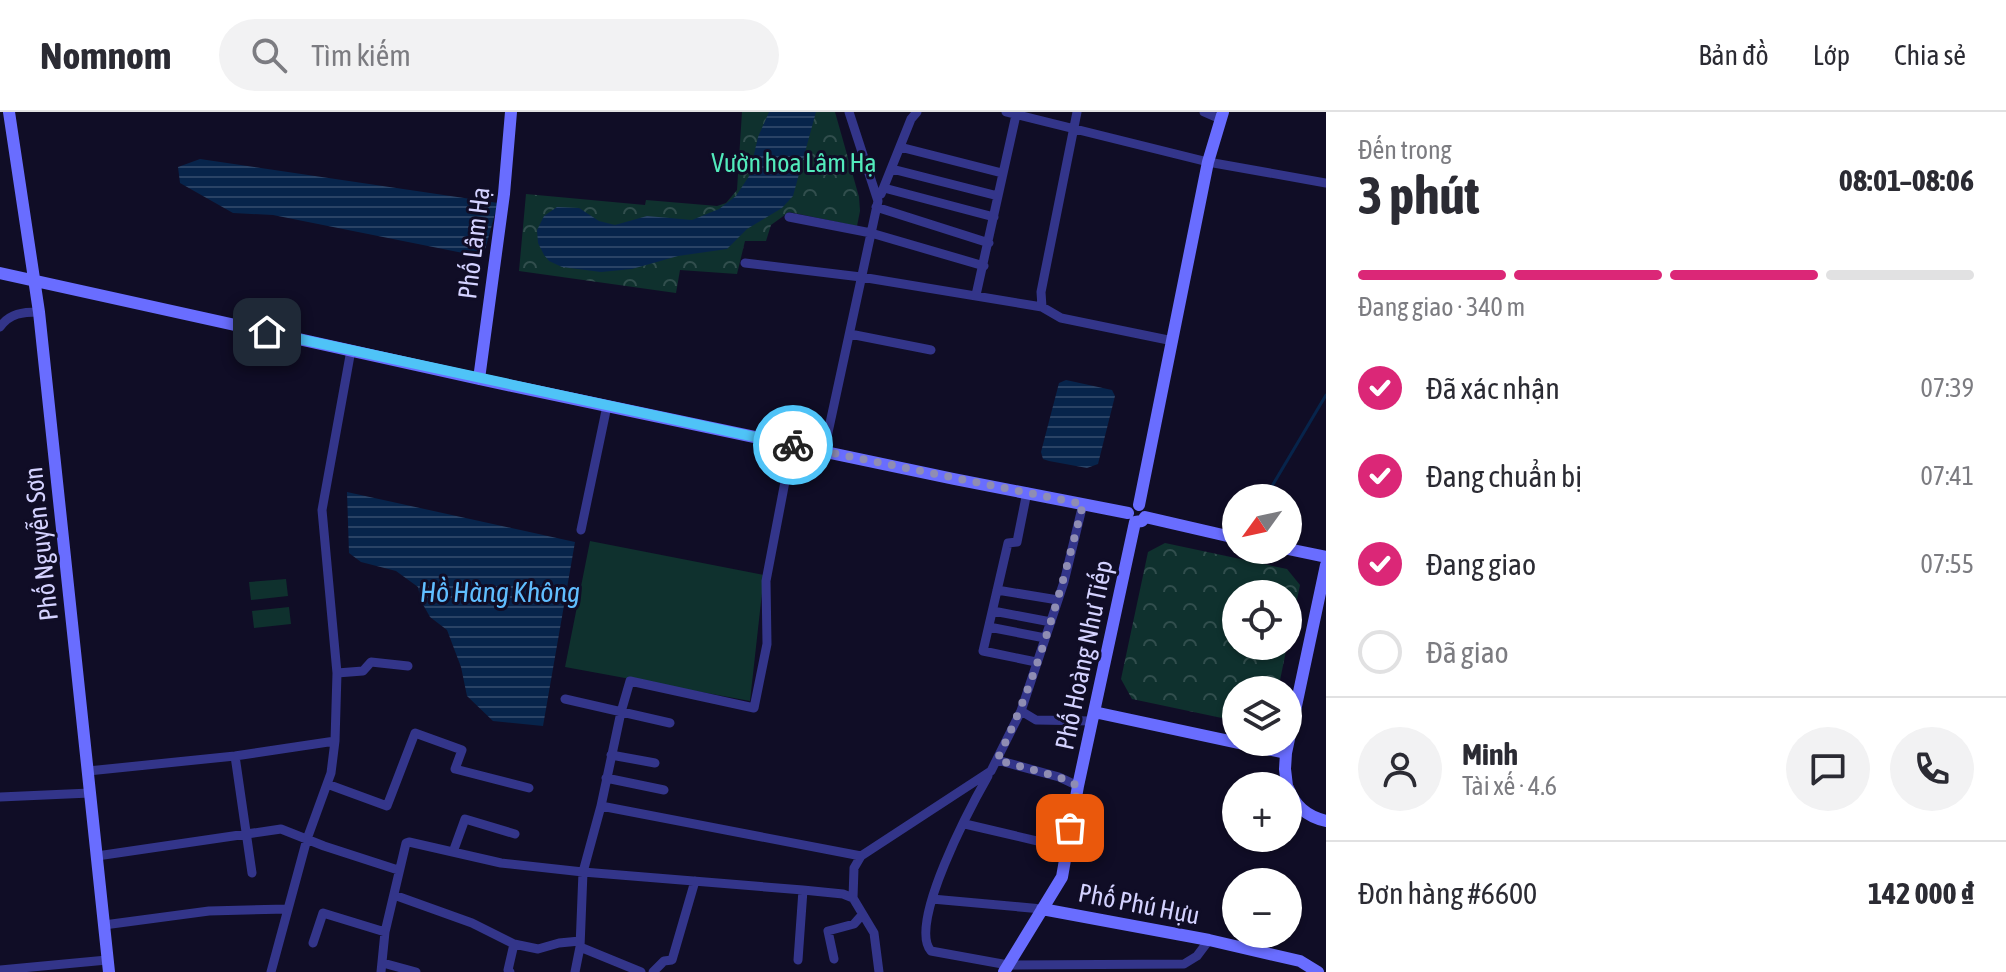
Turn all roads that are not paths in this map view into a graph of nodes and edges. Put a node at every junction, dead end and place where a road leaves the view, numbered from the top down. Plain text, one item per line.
1 (9, 112) edge
2 (511, 112) edge
3 (849, 112) edge
4 (917, 112) edge
5 (1077, 112) edge
6 (1204, 112) edge
7 (1011, 113) edge
8 (1222, 116) edge
9 (1073, 129) junction
10 (900, 147) junction
11 (1208, 162) junction
12 (892, 169) junction
13 (1002, 173) junction
14 (1326, 183) edge
15 (884, 188) junction
16 (998, 196) junction
17 (877, 204) junction
18 (789, 217) dead end
19 (994, 217) junction
20 (871, 233) junction
21 (989, 243) junction
22 (745, 263) dead end
23 (984, 266) junction
24 (0, 273) edge
25 (861, 277) junction
26 (35, 280) junction
27 (976, 295) junction
28 (1042, 307) junction
29 (39, 312) junction
30 (0, 327) edge
31 (850, 334) junction
32 (1173, 341) junction
33 (351, 350) junction
34 (931, 350) dead end
35 (479, 379) junction
36 (607, 406) junction
37 (792, 445) junction
38 (824, 451) junction
39 (1027, 492) junction
40 (1083, 504) junction
41 (1137, 514) junction
42 (581, 530) dead end
43 (1222, 535) edge
44 (1302, 552) edge
45 (1326, 557) edge
46 (1326, 565) edge
47 (997, 590) junction
48 (1058, 600) junction
49 (993, 611) junction
50 (1051, 622) junction
51 (989, 627) junction
52 (1045, 638) junction
53 (1036, 662) junction
54 (408, 666) dead end
55 (337, 673) junction
56 (1302, 678) edge
57 (565, 699) dead end
58 (1021, 711) junction
59 (621, 712) junction
60 (1093, 717) junction
61 (670, 723) dead end
62 (335, 741) junction
63 (1222, 741) edge
64 (611, 755) junction
65 (235, 756) junction
66 (997, 760) junction
67 (655, 763) dead end
68 (88, 771) junction
69 (991, 771) junction
70 (606, 778) junction
71 (327, 784) junction
72 (1078, 786) junction
73 (529, 788) dead end
74 (664, 790) dead end
75 (90, 793) junction
76 (0, 797) edge
77 (601, 806) junction
78 (1302, 809) edge
79 (1326, 821) edge
80 (965, 824) junction
81 (515, 834) dead end
82 (246, 835) junction
83 (307, 839) junction
84 (1067, 848) junction
85 (453, 852) junction
86 (97, 856) junction
87 (861, 856) junction
88 (398, 870) junction
89 (583, 872) junction
90 (252, 873) dead end
91 (695, 881) junction
92 (803, 890) junction
93 (394, 895) junction
94 (853, 898) junction
95 (932, 899) junction
96 (287, 909) junction
97 (1042, 909) junction
98 (862, 915) junction
99 (104, 925) junction
100 (385, 932) junction
101 (1209, 940) junction
102 (313, 943) dead end
103 (514, 944) junction
104 (580, 944) junction
105 (834, 959) dead end
106 (798, 960) dead end
107 (108, 966) edge
108 (1300, 966) edge
109 (382, 968) edge
110 (1006, 968) edge
111 (1073, 968) edge
112 (0, 970) edge
113 (271, 972) edge
114 (416, 972) edge
115 (510, 972) edge
116 (575, 972) edge
117 (641, 972) edge
118 (653, 972) edge
119 (879, 972) edge
120 (1318, 972) edge

1 - 26 street, Phố Nguyễn Sơn
2 - 35 street, Phố Lâm Hạ
3 - 17 street
4 - 10 street
5 - 9 street
6 - 8 street
7 - 9 street
7 - 13 street
8 - 11 street, Phố Hoàng Như Tiếp
9 - 11 street
9 - 28 street
10 - 12 street
10 - 13 street
11 - 14 street
11 - 32 street, Phố Hoàng Như Tiếp
12 - 15 street
12 - 16 street
13 - 16 street
15 - 17 street
15 - 19 street
16 - 19 street
17 - 20 street
17 - 21 street
18 - 20 street
19 - 21 street
20 - 23 street
20 - 25 street
21 - 23 street
22 - 25 street
23 - 27 street
24 - 26 street
25 - 27 street
25 - 31 street
26 - 29 street, Phố Nguyễn Sơn
26 - 33 street
27 - 28 street
28 - 32 street
29 - 30 street
29 - 68 street, Phố Nguyễn Sơn
31 - 34 street
31 - 38 street
32 - 41 street, Phố Hoàng Như Tiếp
33 - 35 street
33 - 55 street
35 - 36 street
36 - 37 street
36 - 42 street
37 - 38 street
37 - 59 street
38 - 39 street
39 - 40 street
39 - 47 street
40 - 41 street
40 - 48 street
41 - 43 street
41 - 60 street, Phố Hoàng Như Tiếp
44 - 45 street
46 - 56 street
47 - 48 street
47 - 49 street
48 - 50 street
49 - 50 street
49 - 51 street
50 - 52 street
51 - 52 street
51 - 53 street
52 - 53 street
53 - 58 street
54 - 55 street
55 - 62 street
57 - 59 street
58 - 60 street
58 - 66 street
59 - 61 street
59 - 64 street
60 - 63 street
60 - 72 street, Phố Hoàng Như Tiếp
62 - 65 street
62 - 71 street
64 - 67 street
64 - 70 street
65 - 68 street
65 - 82 street
66 - 69 street
66 - 72 street
68 - 75 street, Phố Nguyễn Sơn
69 - 80 street
69 - 87 street
70 - 74 street
70 - 77 street
71 - 73 street
71 - 83 street
72 - 84 street, Phố Hoàng Như Tiếp
75 - 76 street
75 - 86 street, Phố Nguyễn Sơn
77 - 87 street
77 - 89 street
78 - 79 street
80 - 84 street
80 - 95 street
81 - 85 street
82 - 83 street
82 - 86 street
82 - 90 street
83 - 88 street
83 - 96 street
84 - 97 street, Phố Hoàng Như Tiếp
85 - 88 street
85 - 89 street
86 - 99 street, Phố Nguyễn Sơn
87 - 94 street
88 - 93 street
89 - 91 street
89 - 104 street
91 - 92 street
91 - 118 street
92 - 94 street
92 - 106 street
93 - 100 street
93 - 103 street
94 - 98 street
95 - 97 street
95 - 110 street
96 - 99 street
96 - 113 street
97 - 101 street, Phố Phú Hựu
97 - 110 street, Phố Hoàng Như Tiếp
98 - 105 street
98 - 119 street
99 - 107 street, Phố Nguyễn Sơn
100 - 102 street
100 - 109 street
101 - 108 street, Phố Phú Hựu
101 - 111 street
103 - 104 street
103 - 115 street
104 - 116 street
104 - 117 street
107 - 112 street
108 - 120 street, Phố Phú Hựu
109 - 114 street
110 - 111 street

